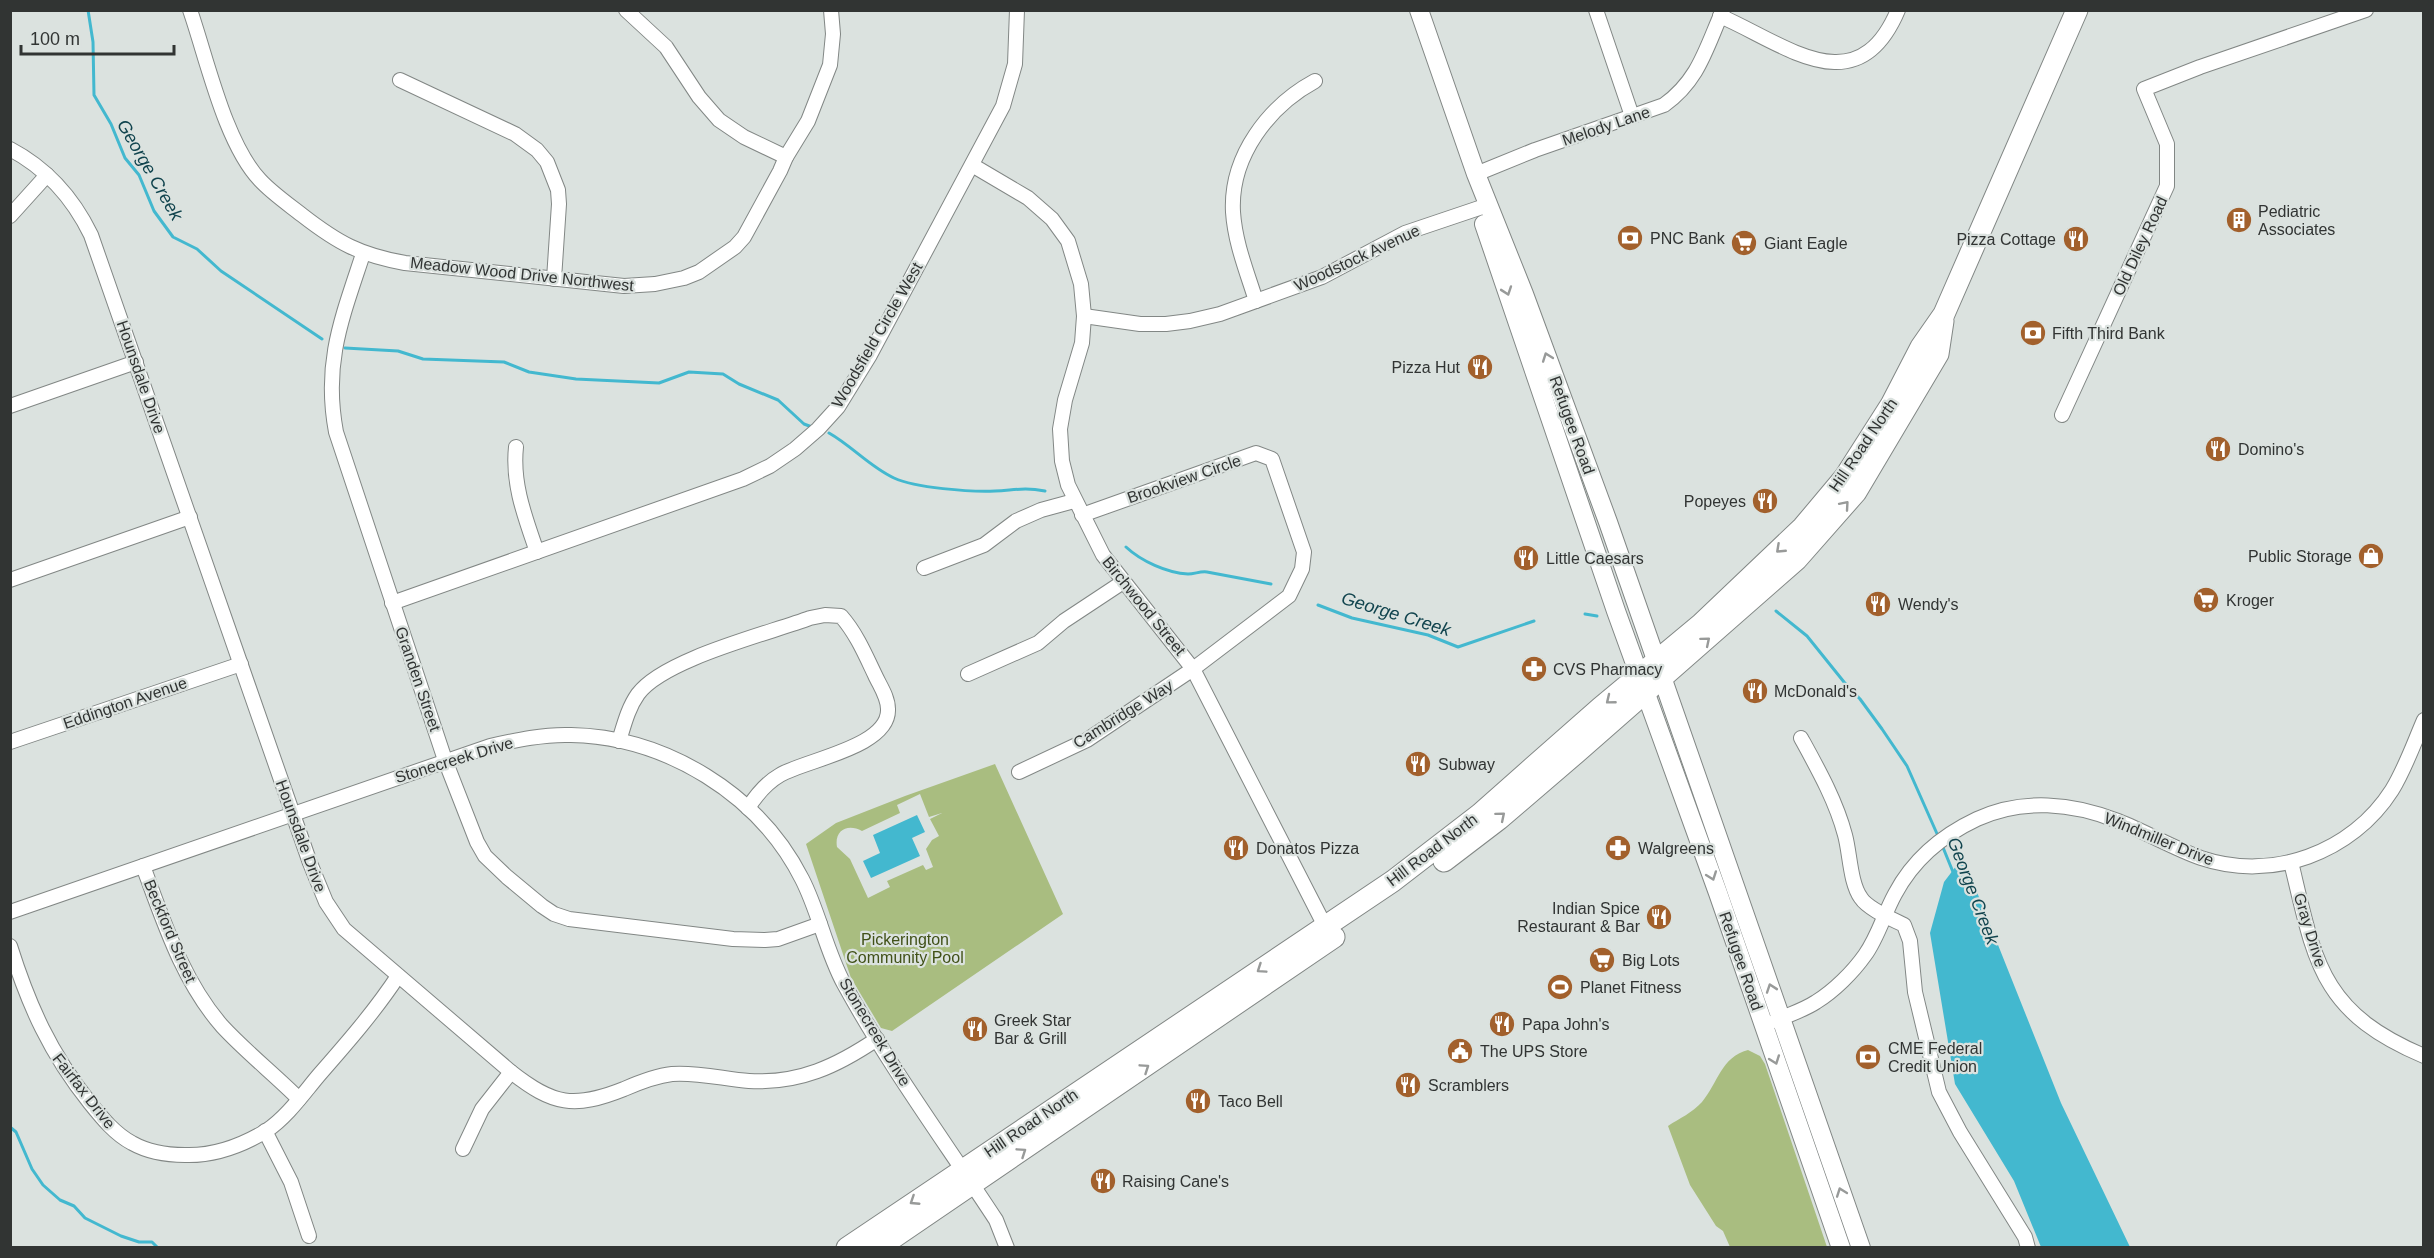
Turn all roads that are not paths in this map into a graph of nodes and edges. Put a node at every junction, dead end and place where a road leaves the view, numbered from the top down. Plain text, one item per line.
1 (190, 10) edge
2 (626, 10) edge
3 (831, 10) edge
4 (1017, 10) edge
5 (1419, 10) edge
6 (1596, 10) edge
7 (1899, 10) edge
8 (2077, 10) edge
9 (2366, 10) edge
10 (1722, 13) edge
11 (400, 80) dead end
12 (1315, 81) dead end
13 (1632, 116) junction
14 (10, 149) edge
15 (786, 157) junction
16 (972, 165) junction
17 (1476, 174) junction
18 (47, 175) junction
19 (1484, 206) junction
20 (10, 216) edge
21 (363, 254) junction
22 (554, 279) junction
23 (1257, 301) junction
24 (1084, 316) junction
25 (136, 362) junction
26 (10, 406) edge
27 (2062, 415) dead end
28 (516, 447) dead end
29 (1074, 501) junction
30 (1082, 515) junction
31 (190, 517) junction
32 (537, 552) junction
33 (924, 568) dead end
34 (10, 580) edge
35 (1123, 582) junction
36 (392, 603) junction
37 (241, 664) junction
38 (1193, 669) junction
39 (968, 674) dead end
40 (1650, 677) junction
41 (2424, 720) edge
42 (1801, 738) dead end
43 (619, 741) junction
44 (10, 742) edge
45 (445, 760) junction
46 (1019, 772) dead end
47 (748, 808) junction
48 (293, 814) junction
49 (2291, 862) junction
50 (143, 866) junction
51 (10, 912) edge
52 (1885, 916) junction
53 (820, 924) junction
54 (1326, 929) junction
55 (10, 946) edge
56 (398, 976) junction
57 (1778, 1019) junction
58 (876, 1039) junction
59 (2424, 1056) edge
60 (511, 1072) junction
61 (299, 1099) junction
62 (265, 1131) junction
63 (463, 1149) dead end
64 (968, 1177) junction
65 (309, 1236) dead end
66 (847, 1248) edge
67 (878, 1248) edge
68 (1007, 1248) edge
69 (1840, 1248) edge
70 (1861, 1248) edge
71 (2028, 1248) edge

1 - 21 street, Meadow Wood Drive Northwest
2 - 15 street
3 - 15 street, Meadow Wood Drive Northwest
4 - 16 street, Woodsfield Circle West
5 - 17 main road, Refugee Road
6 - 13 street
7 - 10 street
8 - 40 highway, Hill Road North
9 - 27 street, Old Diley Road
10 - 13 street, Melody Lane
11 - 22 street
12 - 23 street
13 - 17 street, Melody Lane
14 - 18 street, Hounsdale Drive
15 - 22 street, Meadow Wood Drive Northwest
16 - 24 street, Birchwood Street
16 - 32 street, Woodsfield Circle West
17 - 19 main road, Refugee Road
18 - 20 street
18 - 25 street, Hounsdale Drive
19 - 23 street, Woodstock Avenue
40 -> 19 main road, Refugee Road
19 -> 40 main road, Refugee Road
21 - 22 street, Meadow Wood Drive Northwest
21 - 36 street, Granden Street
23 - 24 street, Woodstock Avenue
24 - 29 street, Birchwood Street
25 - 26 street
25 - 31 street, Hounsdale Drive
28 - 32 street
29 - 30 street, Birchwood Street
29 - 33 street
30 - 35 street, Birchwood Street
30 - 38 street, Brookview Circle
31 - 34 street
31 - 37 street, Hounsdale Drive
32 - 36 street, Woodsfield Circle West
35 - 38 street, Birchwood Street
35 - 39 street
36 - 45 street, Granden Street
37 - 44 street, Eddington Avenue
37 - 48 street, Hounsdale Drive
38 - 46 street, Cambridge Way
38 - 54 street, Birchwood Street
40 -> 54 highway, Hill Road North
57 -> 40 main road, Refugee Road
64 -> 40 highway, Hill Road North
40 -> 69 main road, Refugee Road
41 - 49 street, Windmiller Drive
42 - 52 street
43 - 45 street, Stonecreek Drive
43 - 47 street, Stonecreek Drive
43 - 47 street
45 - 48 street, Stonecreek Drive
45 - 53 street, Granden Street
47 - 53 street, Stonecreek Drive
48 - 50 street, Stonecreek Drive
48 - 56 street, Hounsdale Drive
49 - 52 street, Windmiller Drive
49 - 59 street, Gray Drive
50 - 51 street, Stonecreek Drive
50 - 61 street, Beckford Street
52 - 57 street, Windmiller Drive
52 - 71 street
53 - 58 street, Stonecreek Drive
54 -> 64 highway, Hill Road North
55 - 62 street, Fairfax Drive
56 - 60 street, Hounsdale Drive
56 - 61 street, Fairfax Drive
70 -> 57 main road, Refugee Road
58 - 60 street, Hounsdale Drive
58 - 64 street, Stonecreek Drive
60 - 63 street
61 - 62 street, Fairfax Drive
62 - 65 street
64 -> 66 highway, Hill Road North
64 - 67 highway, Hill Road North
64 - 68 street, Stonecreek Drive

